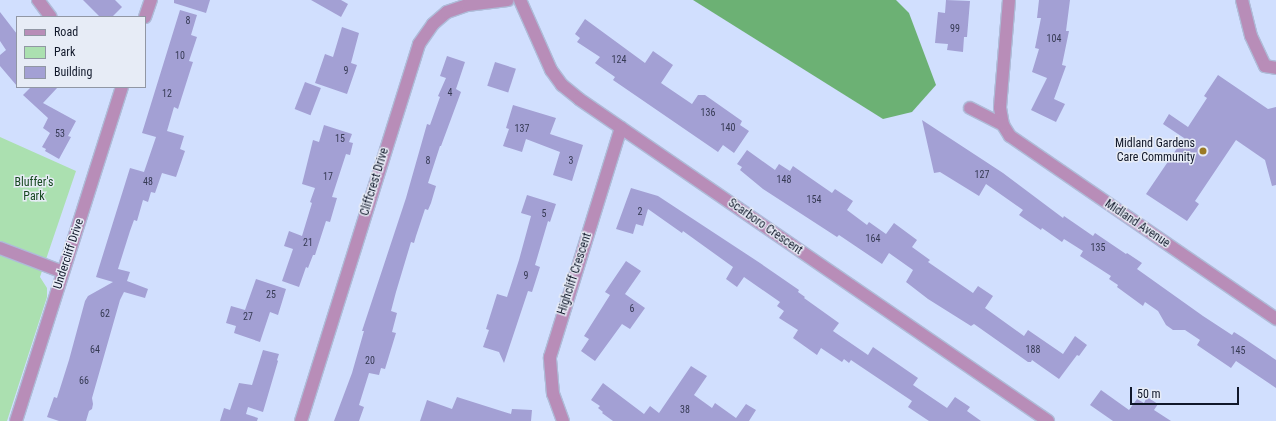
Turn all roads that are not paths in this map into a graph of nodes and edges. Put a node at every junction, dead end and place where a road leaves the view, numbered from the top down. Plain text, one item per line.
1 (38, 0) edge
2 (151, 0) edge
3 (508, 0) edge
4 (520, 0) edge
5 (1010, 0) edge
6 (1242, 0) edge
7 (50, 16) edge
8 (145, 16) edge
9 (1276, 68) edge
10 (122, 88) edge
11 (970, 108) dead end
12 (1002, 126) junction
13 (622, 128) junction
14 (0, 248) edge
15 (63, 272) junction
16 (1276, 319) edge
17 (16, 421) edge
18 (301, 421) edge
19 (563, 421) edge
20 (1048, 421) edge

1 - 7 street
2 - 8 street
3 - 18 street, Cliffcrest Drive
4 - 13 street, Scarboro Crescent
5 - 12 street
6 - 9 street
10 - 15 street, Undercliff Drive
11 - 12 street, Midland Avenue
12 - 16 street, Midland Avenue
13 - 19 street, Highcliff Crescent
13 - 20 street, Scarboro Crescent
14 - 15 street
15 - 17 street, Undercliff Drive

